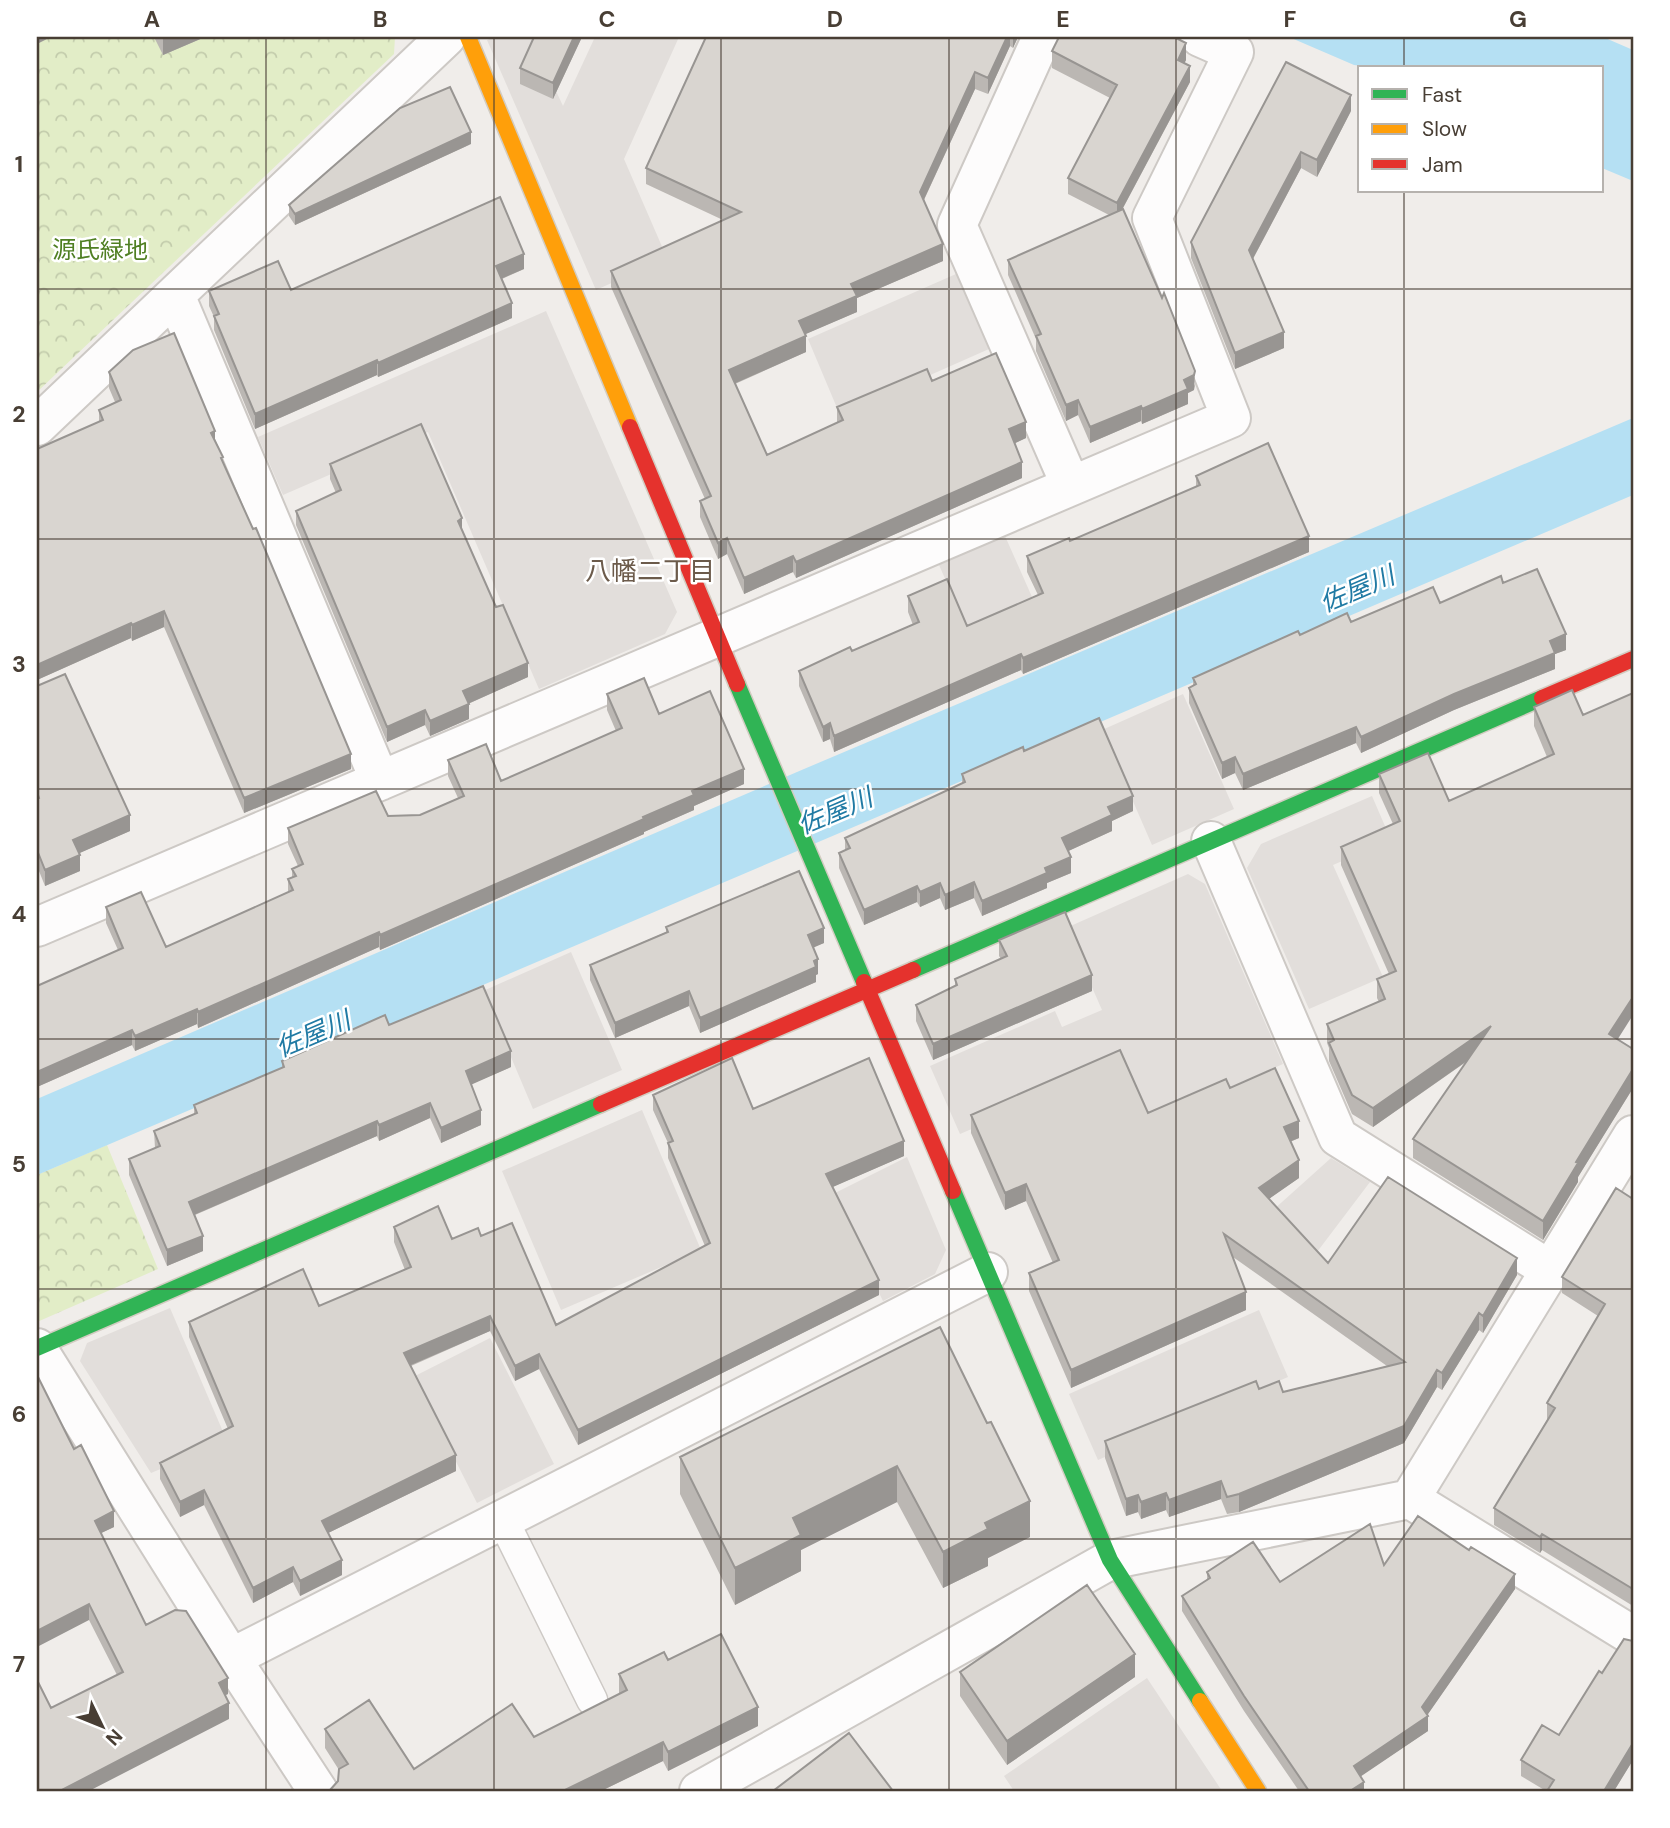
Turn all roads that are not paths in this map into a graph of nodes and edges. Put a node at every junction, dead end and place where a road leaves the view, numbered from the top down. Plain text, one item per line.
1 (446, 37) edge
2 (468, 37) edge
3 (1042, 37) edge
4 (1200, 37) edge
5 (175, 295) junction
6 (37, 426) edge
7 (1071, 486) junction
8 (717, 637) junction
9 (1633, 659) edge
10 (380, 781) junction
11 (1211, 841) junction
12 (37, 927) edge
13 (867, 989) junction
14 (1633, 1135) edge
15 (1550, 1270) junction
16 (988, 1272) junction
17 (37, 1348) edge
18 (1410, 1499) junction
19 (503, 1520) junction
20 (1110, 1560) junction
21 (1633, 1636) edge
22 (232, 1658) junction
23 (592, 1700) dead end
24 (318, 1791) edge
25 (699, 1791) edge
26 (1258, 1791) edge

1 - 5 street
2 - 8 street
3 - 7 street
4 - 7 street
5 - 6 street
5 - 10 street
7 - 8 street
8 - 10 street
8 - 13 street
9 - 11 street
10 - 12 street
11 - 13 street
11 - 15 street
13 - 16 street
13 - 17 street
14 - 15 street
15 - 18 street
16 - 19 street
16 - 20 street
17 - 22 street
18 - 20 street
18 - 21 street
19 - 22 street
19 - 23 lane
20 - 25 street
20 - 26 street
22 - 24 street

